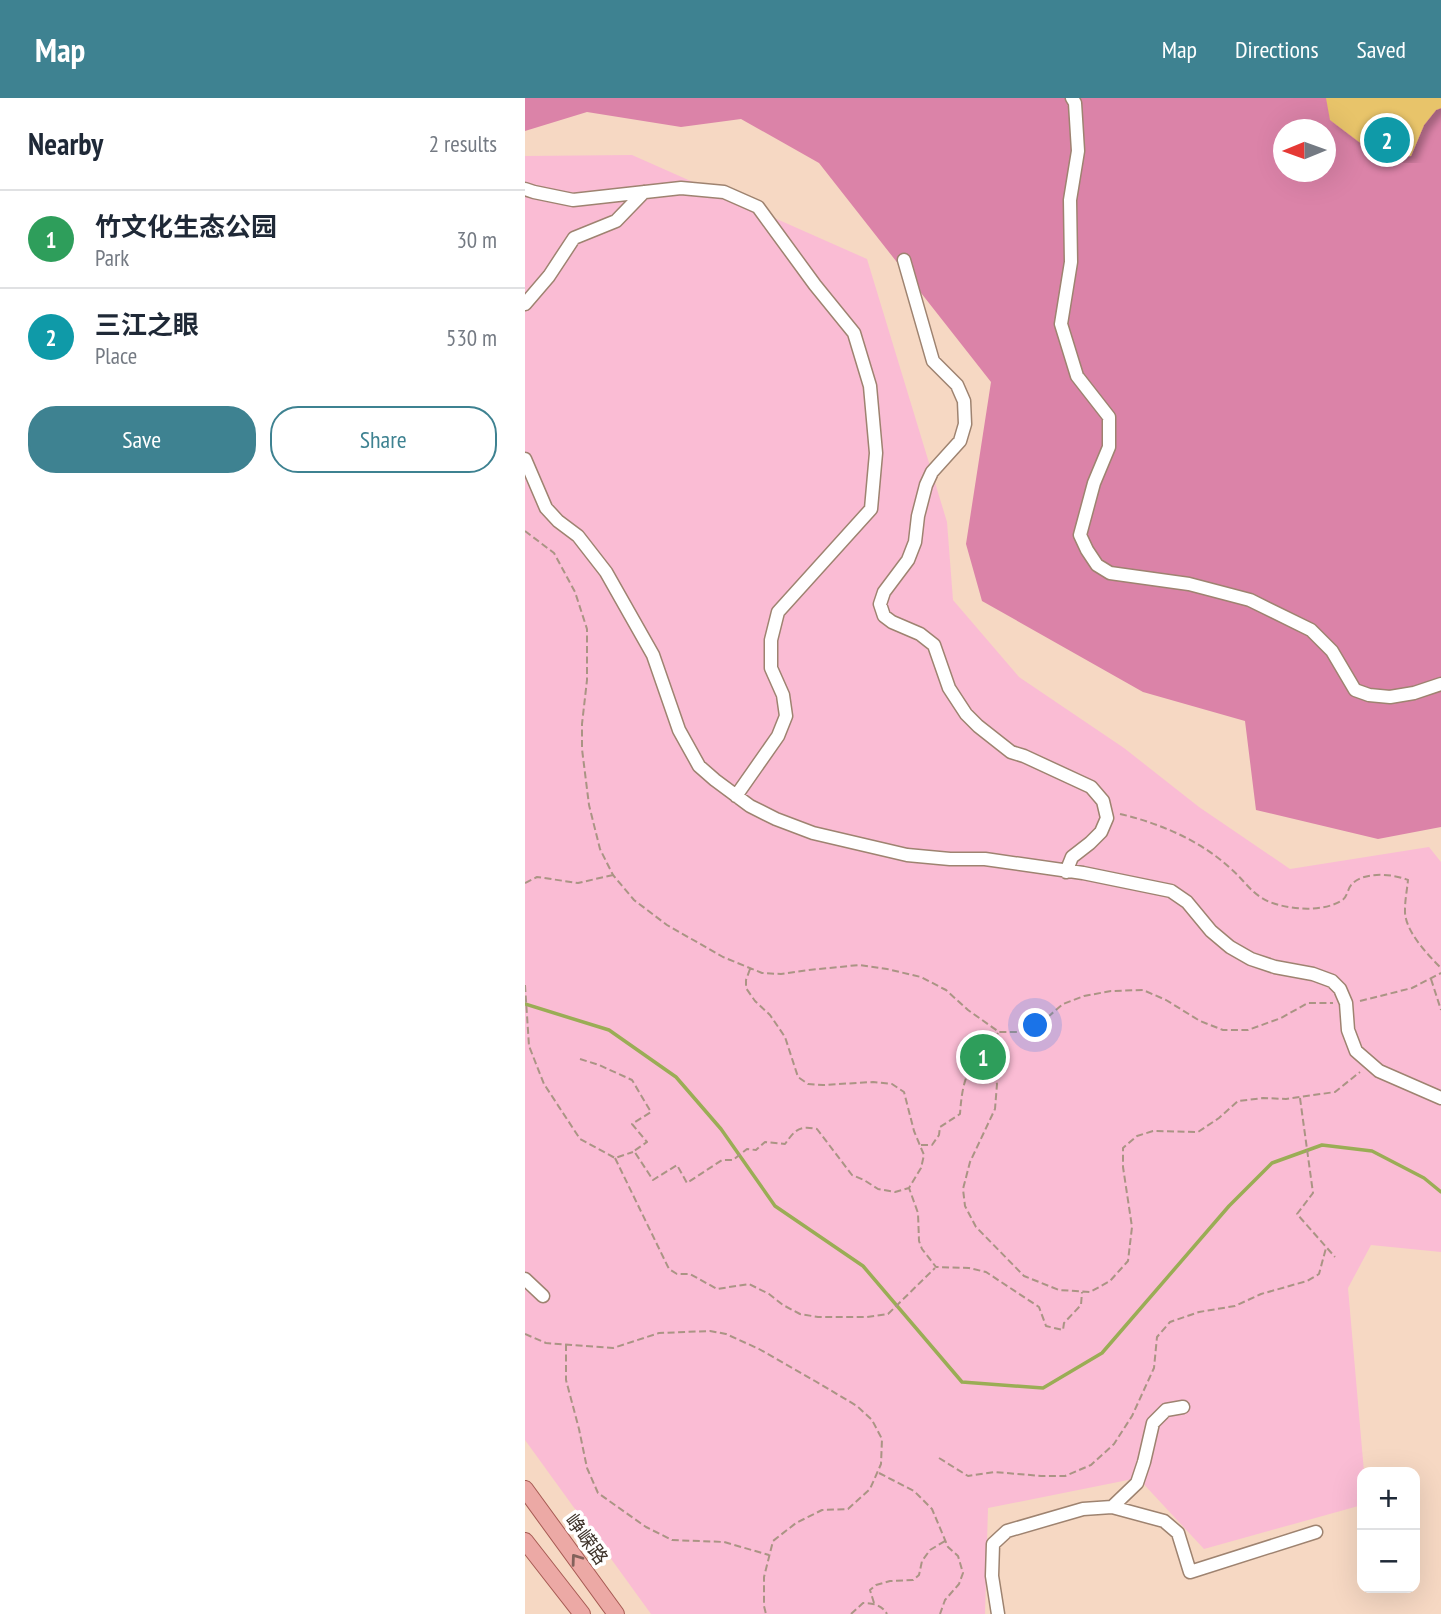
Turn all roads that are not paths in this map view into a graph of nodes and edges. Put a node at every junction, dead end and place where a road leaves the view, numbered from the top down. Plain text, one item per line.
1 (1072, 98) edge
2 (525, 189) edge
3 (644, 192) junction
4 (904, 260) dead end
5 (525, 304) edge
6 (525, 459) edge
7 (1441, 684) edge
8 (736, 796) junction
9 (1066, 872) junction
10 (1441, 1098) edge
11 (525, 1279) edge
12 (543, 1296) dead end
13 (1183, 1408) dead end
14 (525, 1489) edge
15 (1112, 1507) junction
16 (1316, 1532) dead end
17 (525, 1541) edge
18 (582, 1614) edge
19 (616, 1614) edge
20 (998, 1614) edge

1 - 7 street
2 - 3 street
3 - 5 street
3 - 8 street
4 - 9 street
6 - 8 street
8 - 9 street
9 - 10 street
11 - 12 street
13 - 15 street
19 -> 14 main road, 峥嵘路
15 - 16 street
15 - 20 street
17 - 18 main road

